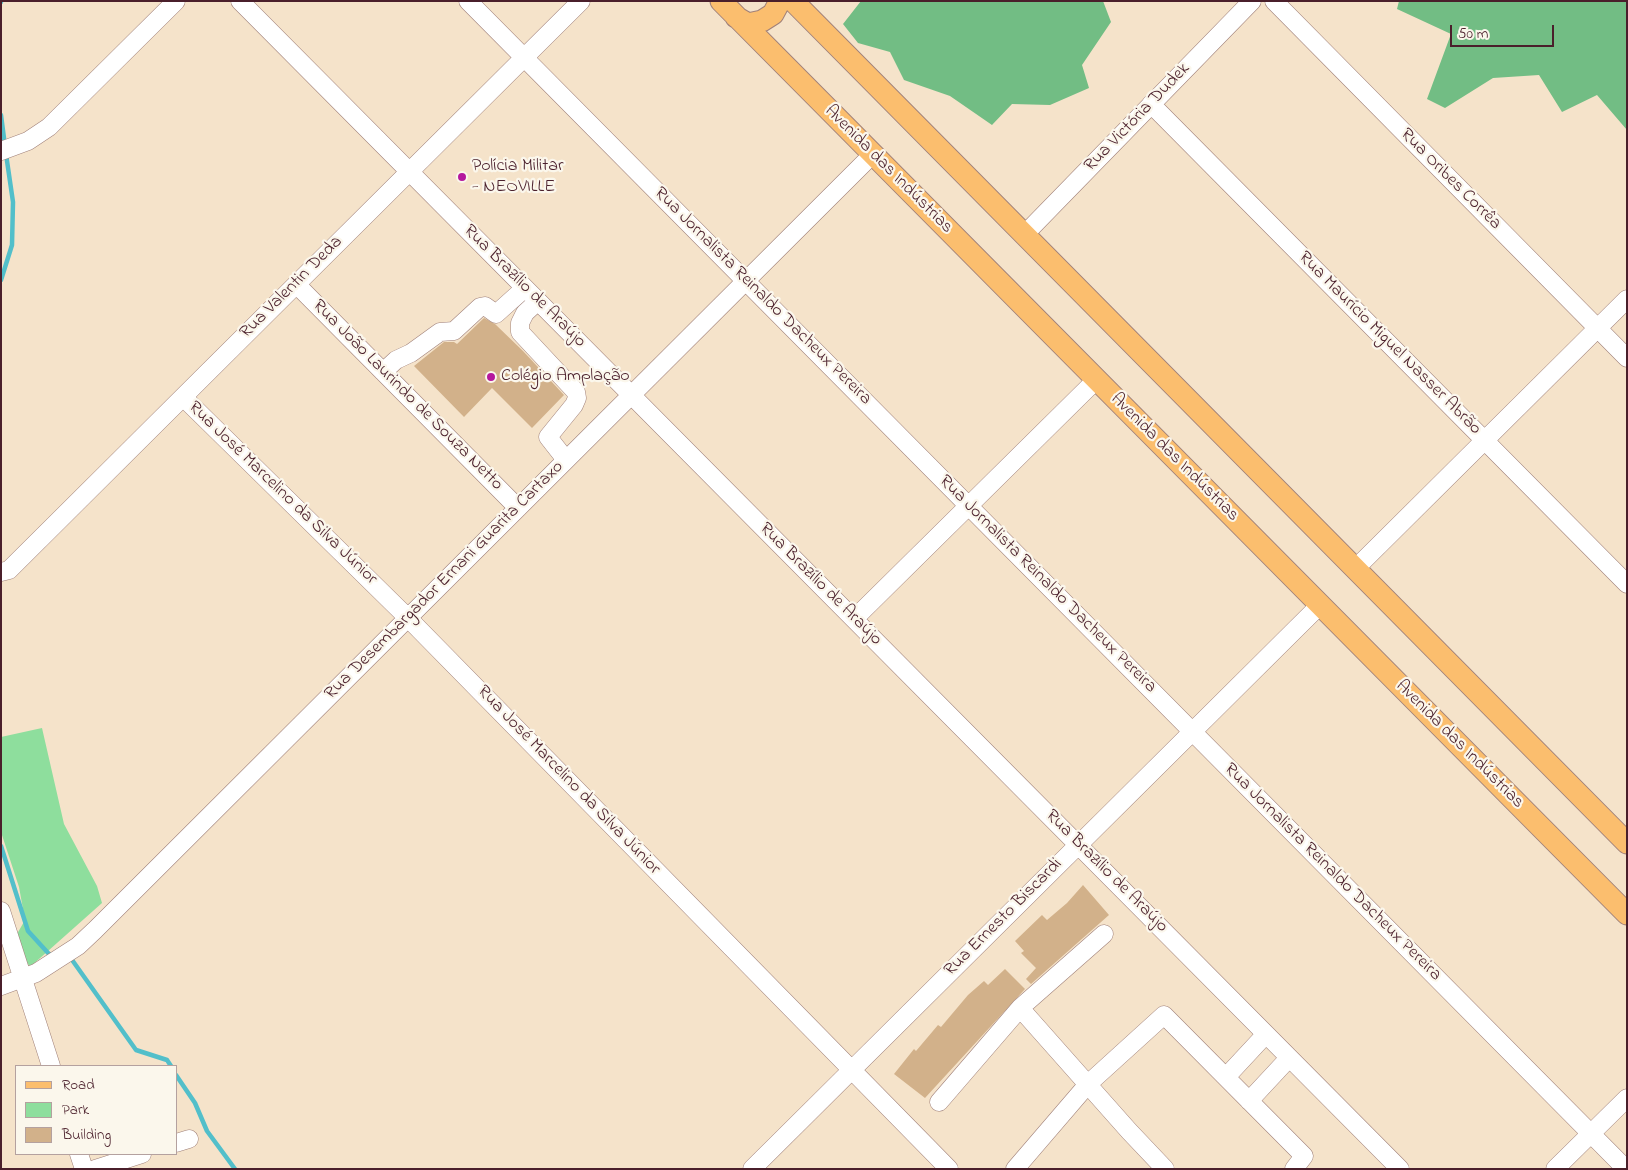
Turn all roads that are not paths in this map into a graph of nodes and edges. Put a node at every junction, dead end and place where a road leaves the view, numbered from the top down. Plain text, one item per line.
1 (176, 1) edge
2 (240, 1) edge
3 (468, 1) edge
4 (581, 1) edge
5 (721, 1) edge
6 (780, 1) edge
7 (793, 1) edge
8 (1252, 1) edge
9 (1274, 1) edge
10 (736, 17) junction
11 (524, 58) junction
12 (1151, 104) junction
13 (9, 148) edge
14 (872, 154) junction
15 (410, 172) junction
16 (1024, 235) junction
17 (746, 281) junction
18 (296, 284) junction
19 (531, 294) junction
20 (1627, 299) edge
21 (1597, 328) junction
22 (1627, 358) edge
23 (383, 372) junction
24 (1096, 380) junction
25 (632, 395) junction
26 (182, 397) junction
27 (1484, 441) junction
28 (566, 460) junction
29 (969, 506) junction
30 (518, 508) junction
31 (1355, 569) junction
32 (1, 572) edge
33 (1627, 584) edge
34 (1320, 605) junction
35 (408, 618) junction
36 (854, 619) junction
37 (1192, 732) junction
38 (1627, 843) edge
39 (1078, 845) junction
40 (1, 911) edge
41 (1627, 914) edge
42 (1104, 934) dead end
43 (23, 979) junction
44 (1, 986) edge
45 (1020, 1008) junction
46 (1266, 1034) junction
47 (1290, 1058) junction
48 (51, 1065) edge
49 (852, 1070) junction
50 (1226, 1077) junction
51 (1088, 1084) junction
52 (1627, 1098) edge
53 (1249, 1101) junction
54 (939, 1102) dead end
55 (1591, 1134) junction
56 (80, 1155) edge
57 (139, 1155) edge
58 (1160, 1167) edge
59 (84, 1169) edge
60 (95, 1169) edge
61 (752, 1169) edge
62 (949, 1169) edge
63 (1015, 1169) edge
64 (1294, 1169) edge
65 (1400, 1169) edge
66 (1555, 1169) edge
67 (1626, 1169) edge

1 - 13 street
2 - 15 street, Rua Brazílio de Araújo
3 - 11 street, Rua Jornalista Reinaldo Dacheux Pereira
4 - 11 street, Rua Valentin Deda
5 - 10 main road, Avenida das Indústrias
6 - 10 main road
7 - 16 main road
8 - 12 street, Rua Victória Dudek
9 - 21 street, Rua Oribes Corrêa
10 - 14 main road, Avenida das Indústrias
11 - 15 street, Rua Valentin Deda
11 - 17 street, Rua Jornalista Reinaldo Dacheux Pereira
12 - 16 street, Rua Victória Dudek
12 - 27 street, Rua Maurício Miguel Nasser Abrão
14 - 17 street, Rua Desembargador Ernani Guarita Cartaxo
14 - 24 main road, Avenida das Indústrias
15 - 18 street, Rua Valentin Deda
15 - 19 street, Rua Brazílio de Araújo
16 - 31 main road
17 - 25 street, Rua Desembargador Ernani Guarita Cartaxo
17 - 29 street, Rua Jornalista Reinaldo Dacheux Pereira
18 - 23 street, Rua João Laurindo de Souza Netto
18 - 26 street, Rua Valentin Deda
19 - 23 street
19 - 25 street, Rua Brazílio de Araújo
19 - 28 street
20 - 21 street
21 - 22 street, Rua Oribes Corrêa
21 - 27 street
23 - 30 street, Rua João Laurindo de Souza Netto
24 - 29 street
24 - 34 main road, Avenida das Indústrias
25 - 28 street, Rua Desembargador Ernani Guarita Cartaxo
25 - 36 street, Rua Brazílio de Araújo
26 - 32 street, Rua Valentin Deda
26 - 35 street, Rua José Marcelino da Silva Júnior
27 - 31 street
27 - 33 street, Rua Maurício Miguel Nasser Abrão
28 - 30 street, Rua Desembargador Ernani Guarita Cartaxo
29 - 36 street
29 - 37 street, Rua Jornalista Reinaldo Dacheux Pereira
30 - 35 street, Rua Desembargador Ernani Guarita Cartaxo
31 - 38 main road
34 - 37 street, Rua Ernesto Biscardi
34 - 41 main road, Avenida das Indústrias
35 - 43 street, Rua Desembargador Ernani Guarita Cartaxo
35 - 49 street, Rua José Marcelino da Silva Júnior
36 - 39 street, Rua Brazílio de Araújo
37 - 39 street, Rua Ernesto Biscardi
37 - 55 street, Rua Jornalista Reinaldo Dacheux Pereira
39 - 46 street, Rua Brazílio de Araújo
39 - 49 street, Rua Ernesto Biscardi
40 - 43 street
42 - 45 street
43 - 44 street, Rua Desembargador Ernani Guarita Cartaxo
43 - 48 street
45 - 51 street
45 - 54 street
46 - 47 street, Rua Brazílio de Araújo
46 - 50 street
47 - 53 street
47 - 65 street, Rua Brazílio de Araújo
49 - 61 street, Rua Ernesto Biscardi
49 - 62 street, Rua José Marcelino da Silva Júnior
50 - 51 street
50 - 53 street
51 - 58 street
51 - 63 street
52 - 55 street
53 - 64 street
55 - 66 street
55 - 67 street, Rua Jornalista Reinaldo Dacheux Pereira
56 - 59 street
57 - 60 street

